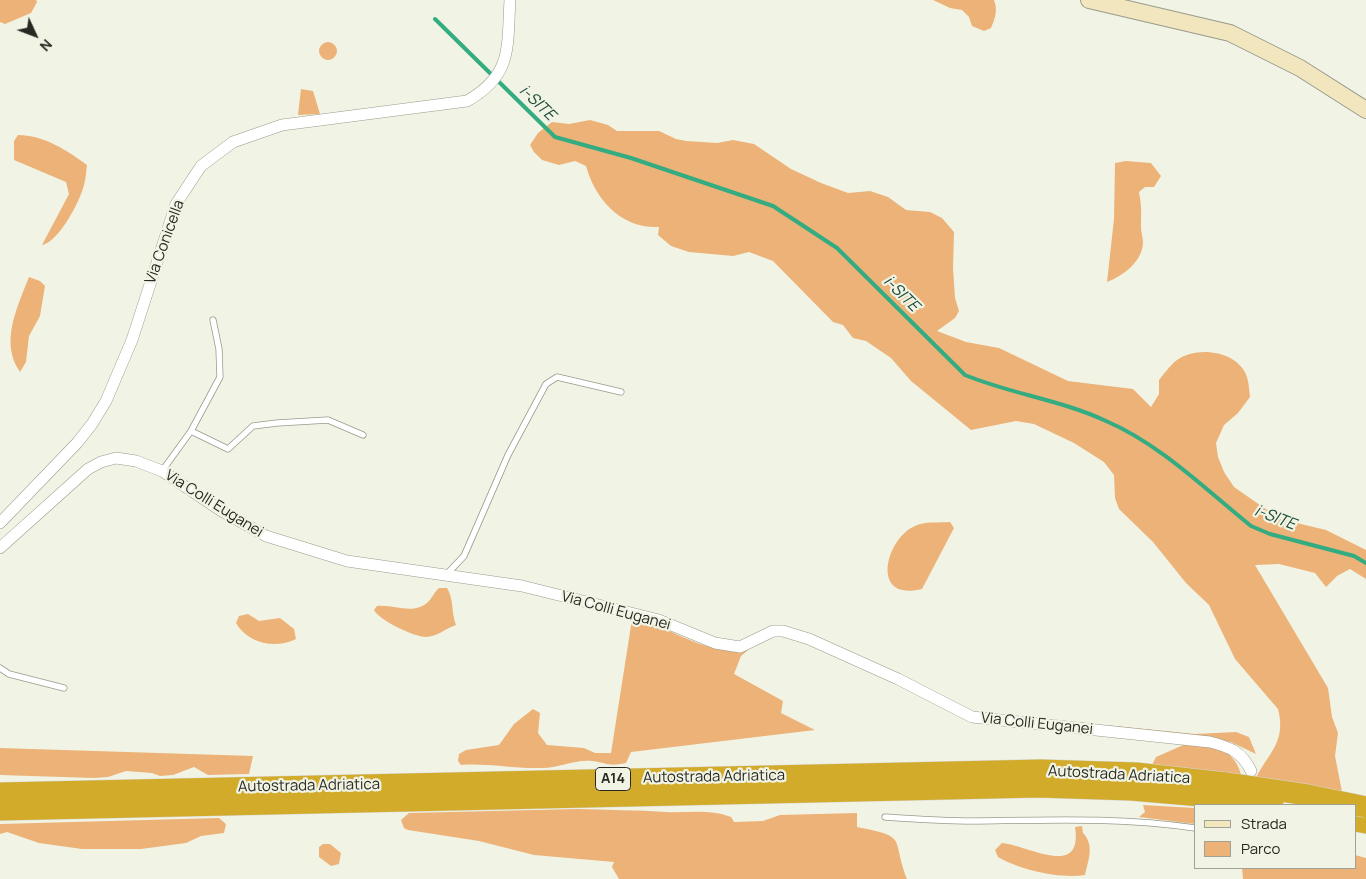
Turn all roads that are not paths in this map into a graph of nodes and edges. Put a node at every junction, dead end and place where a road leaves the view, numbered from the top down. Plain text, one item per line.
1 (510, 0) edge
2 (1089, 0) edge
3 (1366, 110) edge
4 (213, 320) dead end
5 (621, 392) dead end
6 (191, 431) junction
7 (364, 436) dead end
8 (162, 471) junction
9 (0, 523) edge
10 (0, 548) edge
11 (445, 576) junction
12 (0, 668) edge
13 (64, 688) dead end
14 (1251, 771) dead end
15 (1225, 790) junction
16 (0, 793) edge
17 (1270, 804) edge
18 (1352, 804) edge
19 (0, 810) edge
20 (885, 817) dead end
21 (1194, 828) edge

1 - 9 street, Via Conicella
2 - 3 main road
4 - 6 lane
5 - 11 lane
6 - 7 lane
6 - 8 lane
8 - 10 street, Via Colli Euganei
8 - 11 street, Via Colli Euganei
11 - 14 street, Via Colli Euganei
12 - 13 lane
15 - 16 highway, Autostrada Adriatica / A14
15 - 17 highway, Autostrada Adriatica / A14, bridge
15 - 18 highway, Autostrada Adriatica / A14, bridge
15 - 19 highway, Autostrada Adriatica / A14
20 - 21 lane

